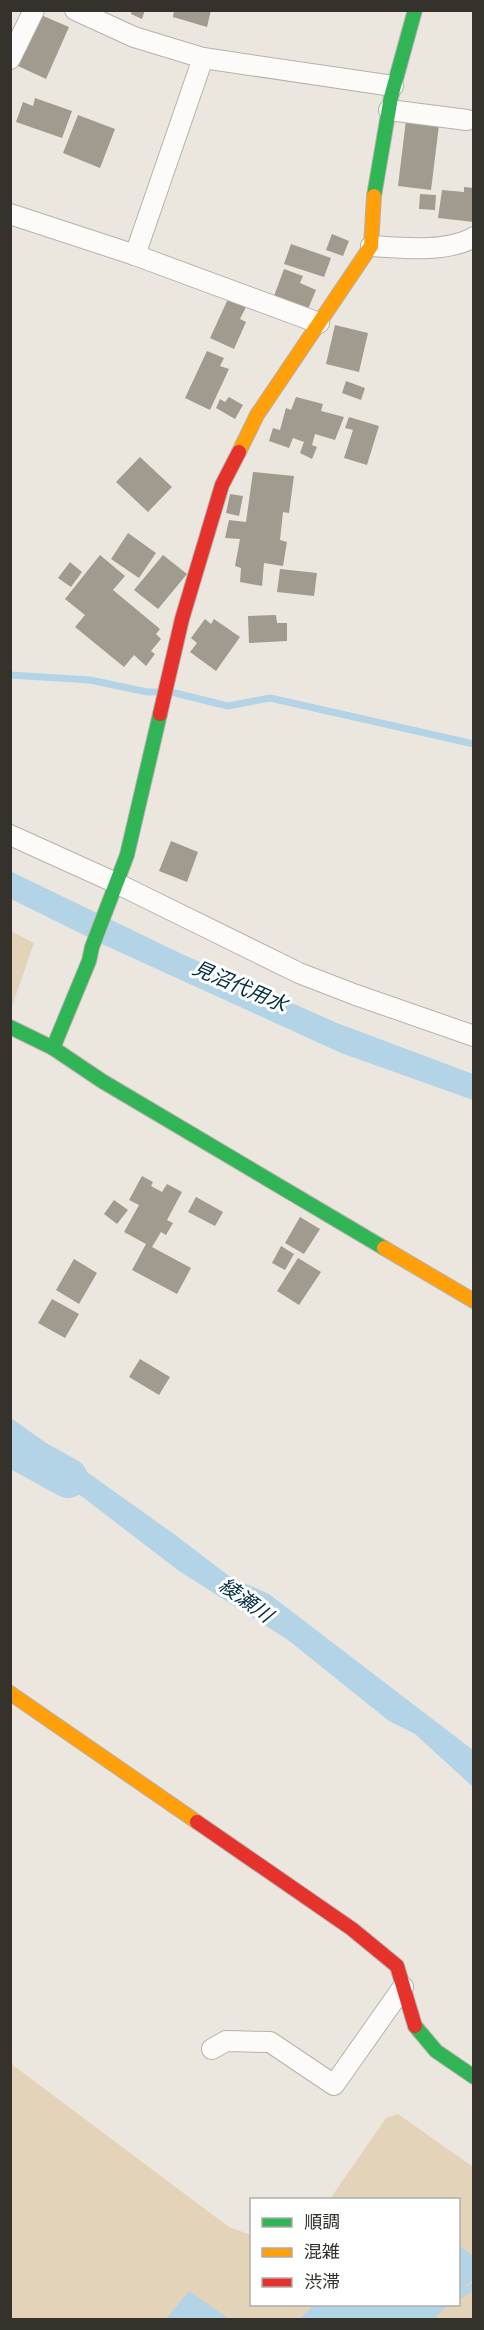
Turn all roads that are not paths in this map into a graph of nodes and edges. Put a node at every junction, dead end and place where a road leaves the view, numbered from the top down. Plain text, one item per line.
1 (34, 10) edge
2 (75, 10) edge
3 (415, 10) edge
4 (203, 58) junction
5 (10, 59) edge
6 (393, 86) junction
7 (389, 110) junction
8 (467, 120) dead end
9 (10, 214) edge
10 (474, 237) edge
11 (371, 246) junction
12 (135, 255) junction
13 (319, 323) junction
14 (10, 835) edge
15 (116, 883) junction
16 (10, 1027) edge
17 (474, 1036) edge
18 (53, 1048) junction
19 (474, 1301) edge
20 (10, 1693) edge
21 (403, 1987) junction
22 (212, 2049) dead end
23 (474, 2077) edge

1 - 5 street
2 - 4 street
3 - 6 street
4 - 6 street
4 - 12 street
6 - 7 street
7 - 8 street
7 - 11 street
9 - 12 street
10 - 11 street
11 - 13 street
12 - 13 street
13 - 15 street
14 - 15 street
15 - 17 street
15 - 18 street
16 - 18 street
18 - 19 street
20 - 21 street
21 - 22 street
21 - 23 street

